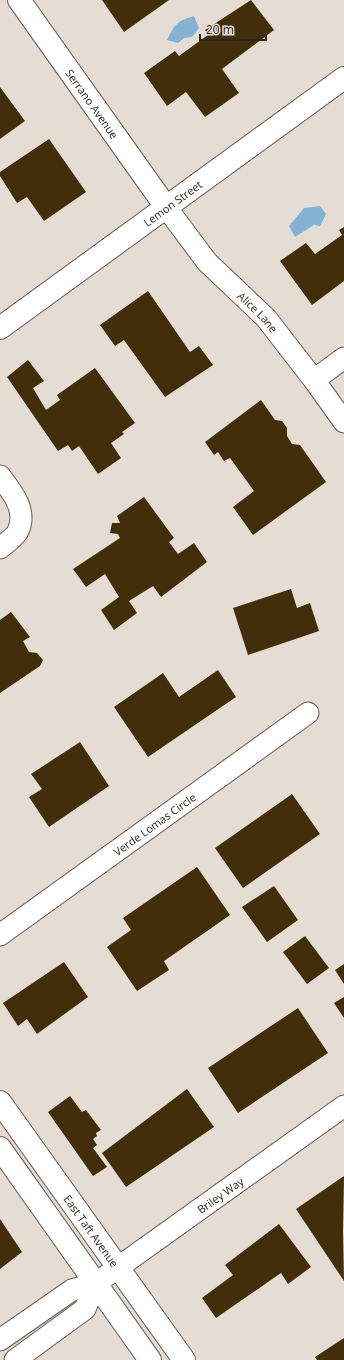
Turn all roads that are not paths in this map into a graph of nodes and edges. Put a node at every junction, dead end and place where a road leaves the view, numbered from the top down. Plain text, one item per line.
1 (19, 0) edge
2 (344, 78) edge
3 (166, 207) junction
4 (0, 328) edge
5 (344, 358) edge
6 (314, 380) junction
7 (344, 422) edge
8 (0, 476) edge
9 (0, 548) edge
10 (308, 713) dead end
11 (0, 935) edge
12 (0, 1102) edge
13 (344, 1106) edge
14 (0, 1148) edge
15 (118, 1268) junction
16 (96, 1284) junction
17 (0, 1340) edge
18 (15, 1360) edge
19 (150, 1360) edge
20 (184, 1360) edge

1 - 3 street, Serrano Avenue
2 - 3 street, Lemon Street
3 - 4 street, Lemon Street
3 - 6 street, Alice Lane
5 - 6 street
6 - 7 street, Alice Lane
8 - 9 street
10 - 11 street, Verde Lomas Circle
12 - 15 street, East Taft Avenue
13 - 15 street, Briley Way
14 - 16 street
15 - 16 street, Briley Way
15 - 20 street, East Taft Avenue
16 - 17 street, Briley Way
16 - 18 street
16 - 19 street

